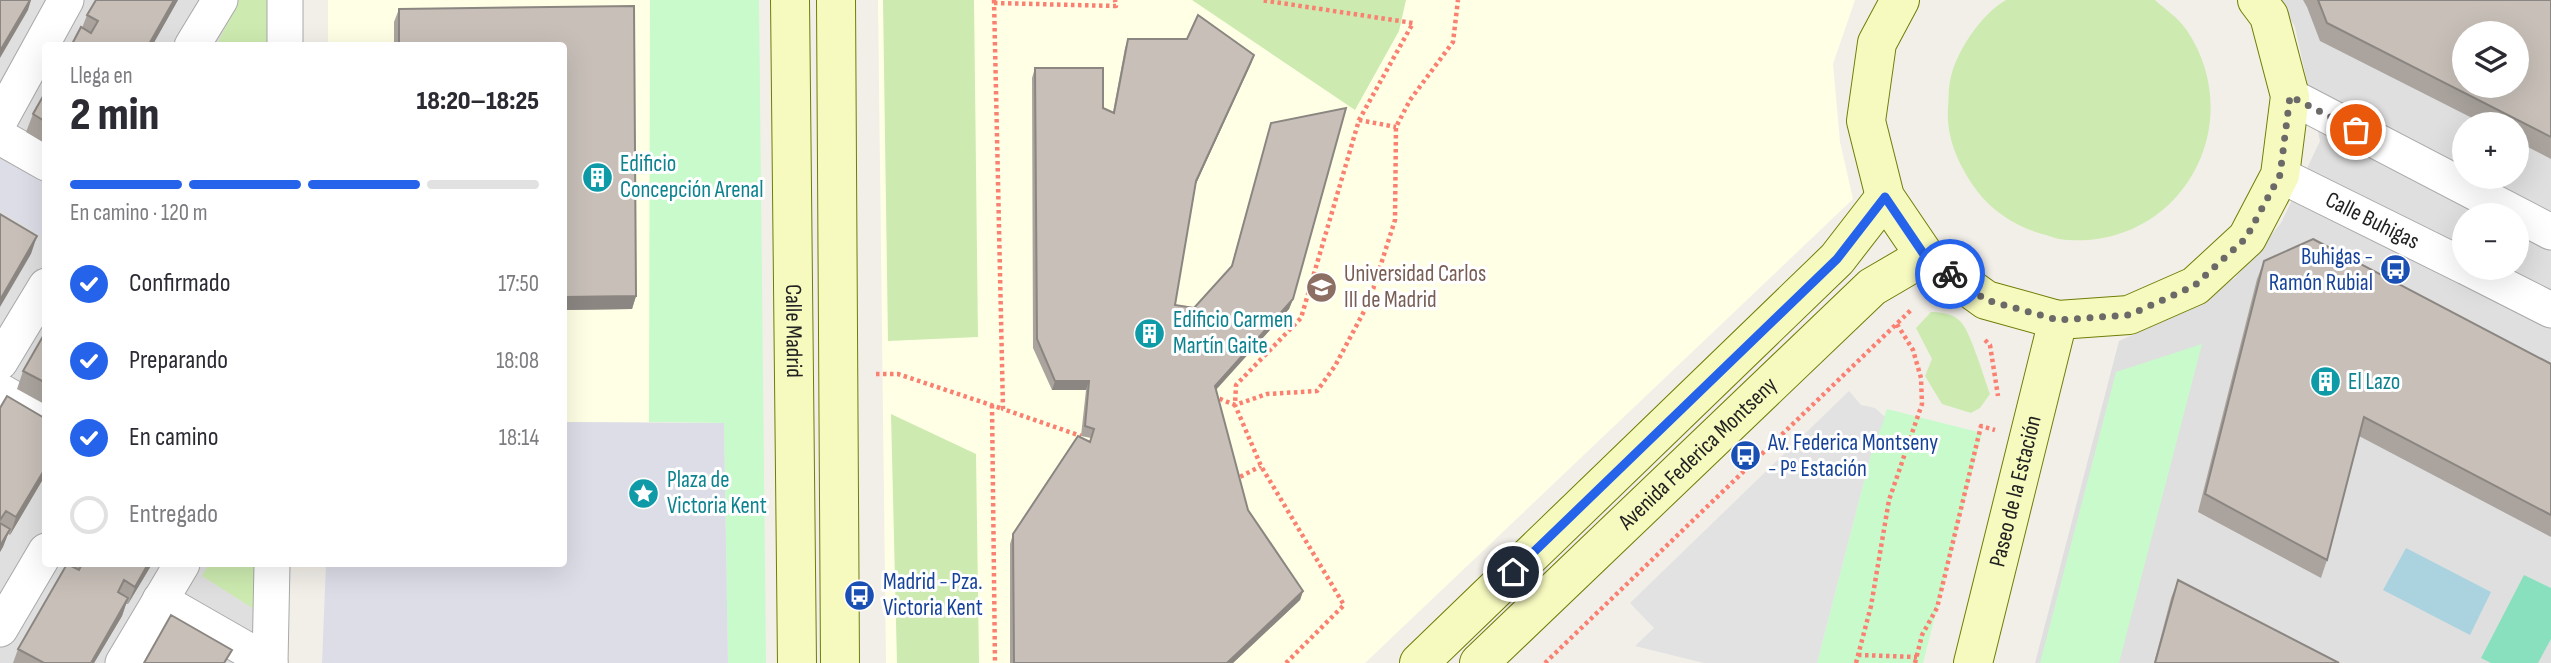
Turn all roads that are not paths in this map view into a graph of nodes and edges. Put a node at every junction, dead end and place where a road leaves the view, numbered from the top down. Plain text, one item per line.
1 (66, 0) edge
2 (220, 0) edge
3 (285, 0) edge
4 (790, 0) edge
5 (836, 0) edge
6 (1900, 0) edge
7 (2257, 0) edge
8 (43, 42) edge
9 (194, 42) edge
10 (285, 42) edge
11 (42, 44) edge
12 (2290, 96) junction
13 (0, 120) edge
14 (0, 137) edge
15 (42, 161) edge
16 (2280, 175) junction
17 (1885, 197) junction
18 (2551, 232) edge
19 (1925, 256) junction
20 (2452, 260) edge
21 (2492, 280) edge
22 (42, 293) edge
23 (2551, 310) edge
24 (2058, 320) junction
25 (0, 362) edge
26 (0, 391) edge
27 (42, 415) edge
28 (42, 558) edge
29 (180, 567) edge
30 (272, 567) edge
31 (160, 600) junction
32 (0, 629) edge
33 (123, 663) edge
34 (270, 663) edge
35 (797, 663) edge
36 (840, 663) edge
37 (1419, 663) edge
38 (1479, 663) edge
39 (1973, 663) edge

1 - 8 street
2 - 9 street
3 - 10 street
4 - 35 street, Calle Madrid
5 - 36 street, Calle Madrid
6 - 17 street
7 - 12 street
11 - 13 street
12 - 16 street
12 - 18 street
14 - 15 street
16 - 20 street, Calle Buhigas
16 - 24 street
17 - 19 street
17 - 37 street, Avenida Federica Montseny
19 - 24 street
19 - 38 street, Avenida Federica Montseny
21 - 23 street, Calle Buhigas
22 - 25 street
24 - 39 street, Paseo de la Estación
26 - 27 street
28 - 32 street
29 - 31 street
30 - 34 street
31 - 33 street
31 - 34 street

